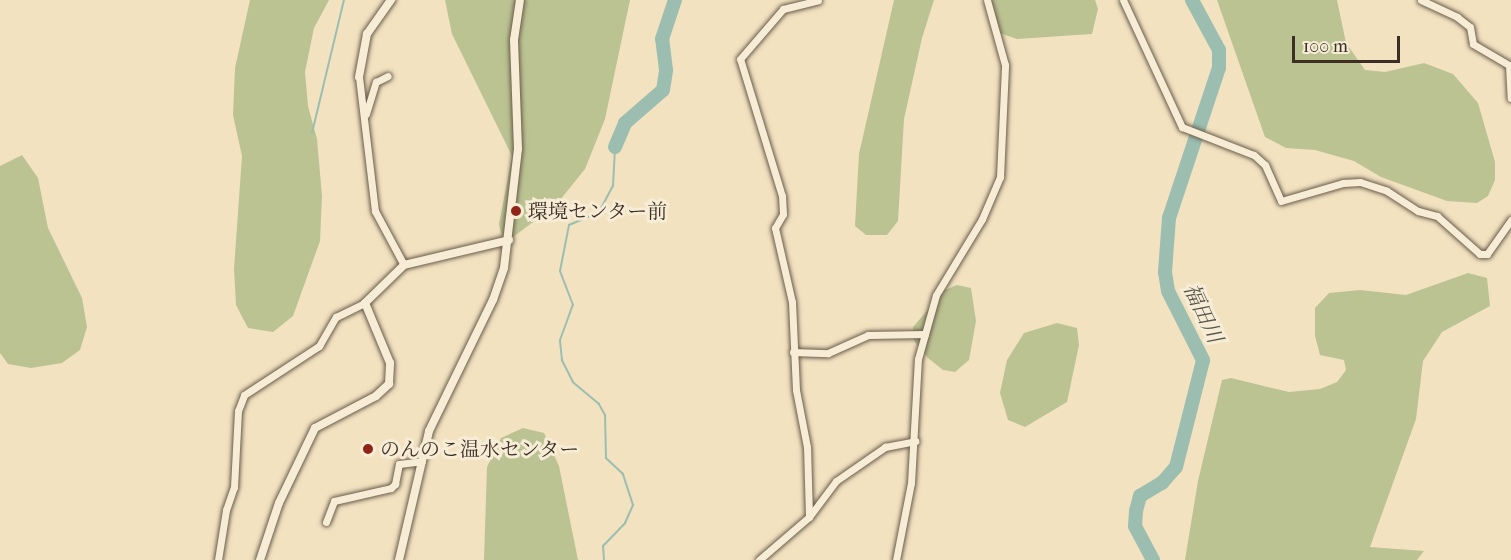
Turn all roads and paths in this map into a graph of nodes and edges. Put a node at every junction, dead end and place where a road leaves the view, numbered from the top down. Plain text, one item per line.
1 (391, 0) edge
2 (520, 0) edge
3 (818, 0) edge
4 (987, 0) edge
5 (1123, 0) edge
6 (1421, 0) edge
7 (388, 76) dead end
8 (359, 77) joint
9 (1511, 98) edge
10 (364, 119) junction
11 (1511, 220) edge
12 (509, 240) junction
13 (404, 265) junction
14 (365, 303) junction
15 (925, 334) junction
16 (793, 352) junction
17 (915, 441) junction
18 (422, 461) junction
19 (809, 517) junction
20 (326, 522) dead end
21 (218, 560) edge
22 (260, 560) edge
23 (399, 560) edge
24 (759, 560) edge
25 (896, 560) edge

1 - 8 street
2 - 12 street
3 - 16 street
4 - 15 street
5 - 11 street
6 - 9 street
7 - 10 street
8 - 10 street
10 - 13 street
12 - 13 street
12 - 18 street
13 - 14 street
14 - 21 street
14 - 22 street
15 - 16 street
15 - 17 street
16 - 19 street
17 - 19 street
17 - 25 street
18 - 20 street
18 - 23 street
19 - 24 street

